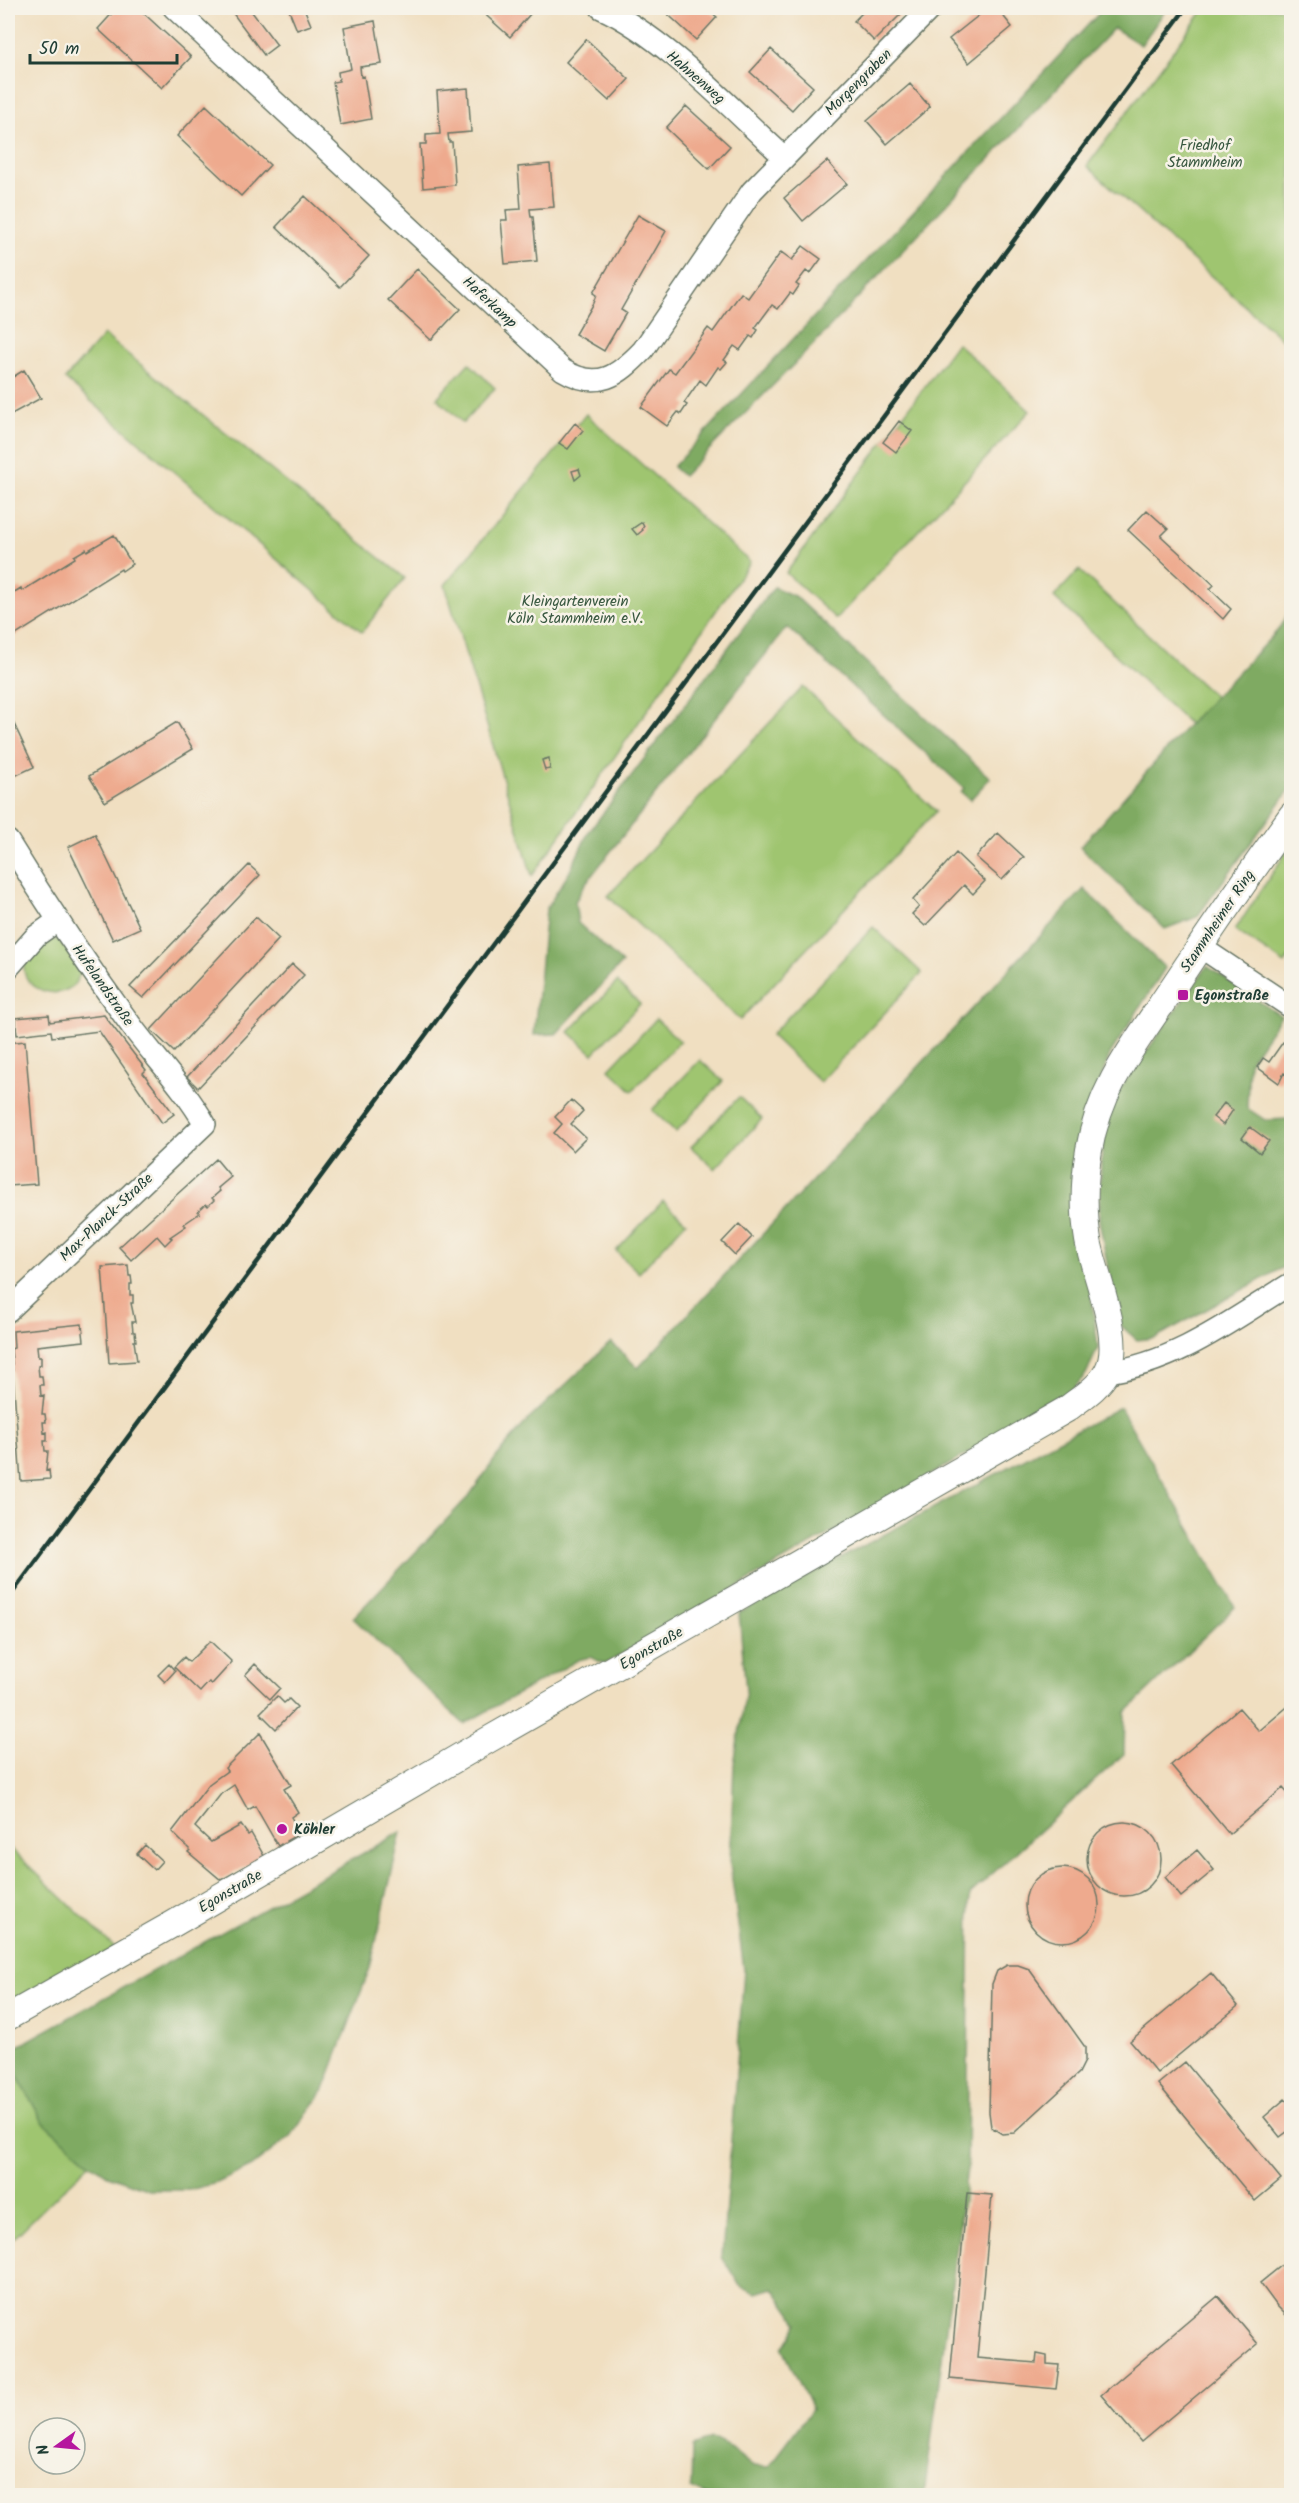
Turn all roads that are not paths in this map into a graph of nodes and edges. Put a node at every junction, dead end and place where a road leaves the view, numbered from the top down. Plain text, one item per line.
1 (174, 8) edge
2 (601, 8) edge
3 (931, 8) edge
4 (784, 157) junction
5 (1292, 814) edge
6 (8, 841) edge
7 (57, 921) junction
8 (1199, 946) junction
9 (8, 969) edge
10 (1292, 1008) edge
11 (205, 1124) joint
12 (1292, 1283) edge
13 (8, 1311) edge
14 (1107, 1372) junction
15 (8, 2017) edge

1 - 4 street, Haferkamp
2 - 4 street, Hahnenweg
3 - 4 street, Morgengraben
5 - 8 street, Stammheimer Ring
6 - 7 street, Hufelandstraße
7 - 9 street
7 - 11 street, Hufelandstraße
8 - 10 street
8 - 14 street, Stammheimer Ring
11 - 13 street, Max-Planck-Straße
12 - 14 street
14 - 15 street, Egonstraße

